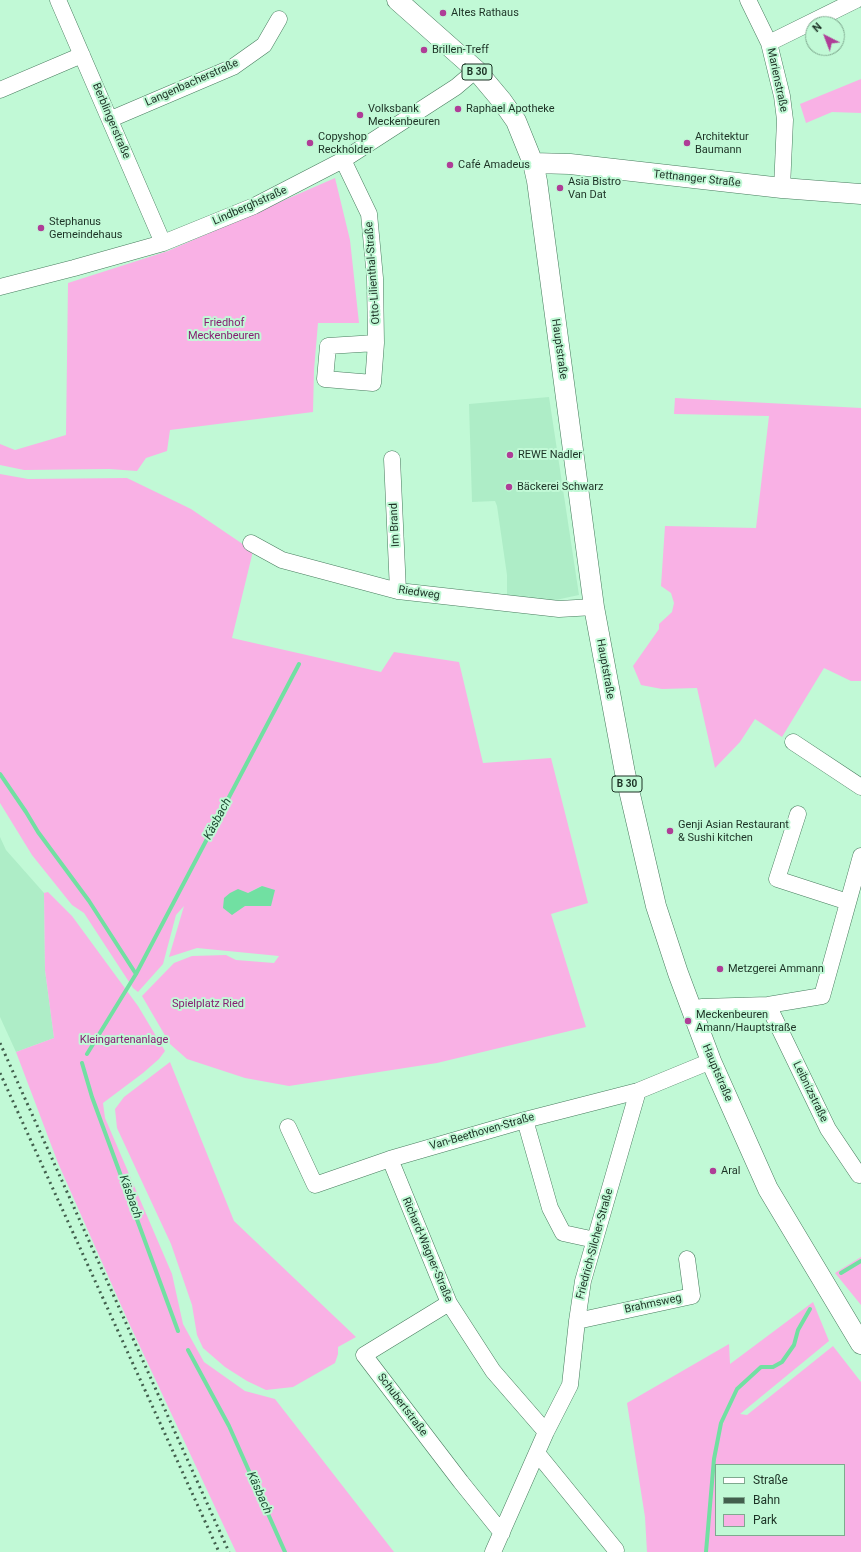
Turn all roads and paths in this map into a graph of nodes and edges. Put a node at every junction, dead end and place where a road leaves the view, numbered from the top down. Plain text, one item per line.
1 (58, 0) edge
2 (397, 0) edge
3 (748, 0) edge
4 (856, 0) edge
5 (279, 19) dead end
6 (769, 43) junction
7 (82, 55) junction
8 (476, 70) junction
9 (0, 90) edge
10 (110, 119) junction
11 (343, 160) junction
12 (533, 162) junction
13 (782, 188) junction
14 (861, 194) edge
15 (163, 243) junction
16 (0, 287) edge
17 (376, 343) dead end
18 (392, 459) dead end
19 (251, 543) dead end
20 (398, 590) junction
21 (594, 607) junction
22 (793, 742) dead end
23 (861, 787) edge
24 (798, 814) dead end
25 (861, 856) edge
26 (848, 902) junction
27 (768, 1005) junction
28 (692, 1010) junction
29 (711, 1061) junction
30 (638, 1091) junction
31 (525, 1120) junction
32 (288, 1127) dead end
33 (390, 1159) junction
34 (859, 1175) dead end
35 (595, 1240) junction
36 (687, 1259) dead end
37 (448, 1303) junction
38 (576, 1321) junction
39 (861, 1344) edge
40 (546, 1432) junction
41 (537, 1453) junction
42 (502, 1533) junction
43 (616, 1550) dead end
44 (493, 1552) edge

1 - 7 street, Berblingerstraße
2 - 8 main road, Hauptstraße / B 30
3 - 6 street, Marienstraße
4 - 6 street
5 - 10 street, Langenbacherstraße
6 - 13 street, Marienstraße
7 - 9 street
7 - 10 street, Berblingerstraße
8 - 11 street, Lindberghstraße
8 - 12 main road, Hauptstraße / B 30
10 - 15 street, Berblingerstraße
11 - 15 street, Lindberghstraße
11 - 17 street, Otto-Lilienthal-Straße
12 - 13 main road, Tettnanger Straße
12 - 21 main road, Hauptstraße / B 30
13 - 14 main road, Tettnanger Straße
15 - 16 street, Lindberghstraße
18 - 20 street, Im Brand
19 - 20 street, Riedweg
20 - 21 street, Riedweg
21 - 28 main road, Hauptstraße / B 30
22 - 23 street
24 - 26 street
25 - 26 street
26 - 27 street
27 - 28 street
27 - 34 street, Leibnizstraße
28 - 29 main road, Hauptstraße / B 30
29 - 30 street, Van-Beethoven-Straße
29 - 39 main road, Hauptstraße / B 30
30 - 31 street, Van-Beethoven-Straße
30 - 35 street, Friedrich-Silcher-Straße
31 - 33 street, Van-Beethoven-Straße
31 - 35 street
32 - 33 street, Van-Beethoven-Straße
33 - 37 street, Richard-Wagner-Straße
35 - 38 street, Friedrich-Silcher-Straße
36 - 38 street, Brahmsweg
37 - 40 street, Richard-Wagner-Straße
37 - 42 street, Schubertstraße
38 - 40 street, Friedrich-Silcher-Straße
40 - 41 street, Friedrich-Silcher-Straße
41 - 42 street, Friedrich-Silcher-Straße
41 - 43 street
42 - 44 street, Friedrich-Silcher-Straße

